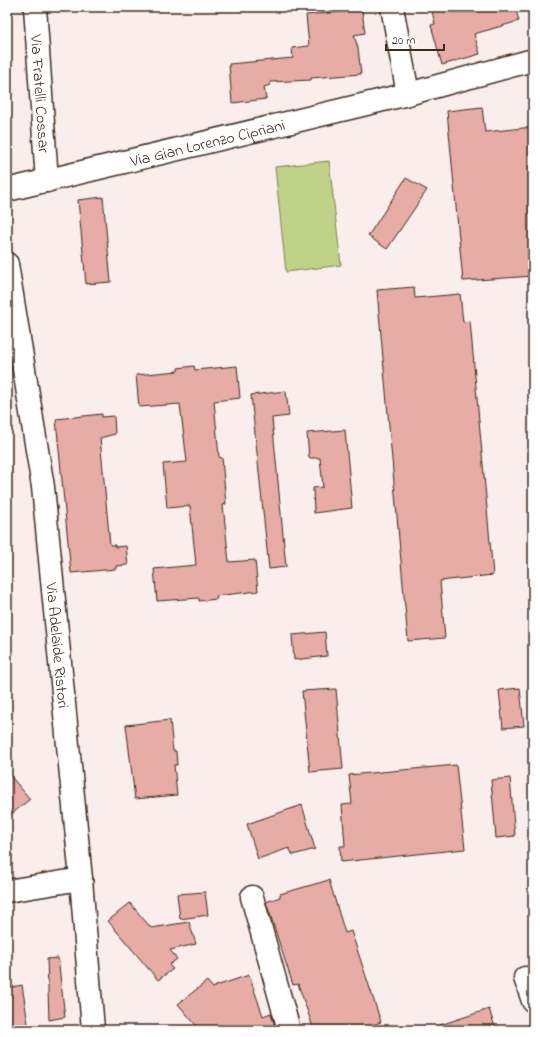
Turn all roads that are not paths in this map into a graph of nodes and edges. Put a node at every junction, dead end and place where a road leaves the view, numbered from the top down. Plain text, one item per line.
1 (35, 7) edge
2 (392, 7) edge
3 (533, 60) edge
4 (408, 94) junction
5 (47, 181) junction
6 (7, 190) edge
7 (7, 264) edge
8 (81, 878) junction
9 (7, 891) edge
10 (252, 897) dead end
11 (525, 978) dead end
12 (533, 1001) edge
13 (93, 1030) edge
14 (289, 1030) edge

1 - 5 street, Via Fratelli Cossar
2 - 4 street
3 - 4 street, Via Gian Lorenzo Cipriani
4 - 5 street, Via Gian Lorenzo Cipriani
5 - 6 street, Via Gian Lorenzo Cipriani
7 - 8 street, Via Adelaide Ristori
8 - 9 street
8 - 13 street, Via Adelaide Ristori
10 - 14 street
11 - 12 street

